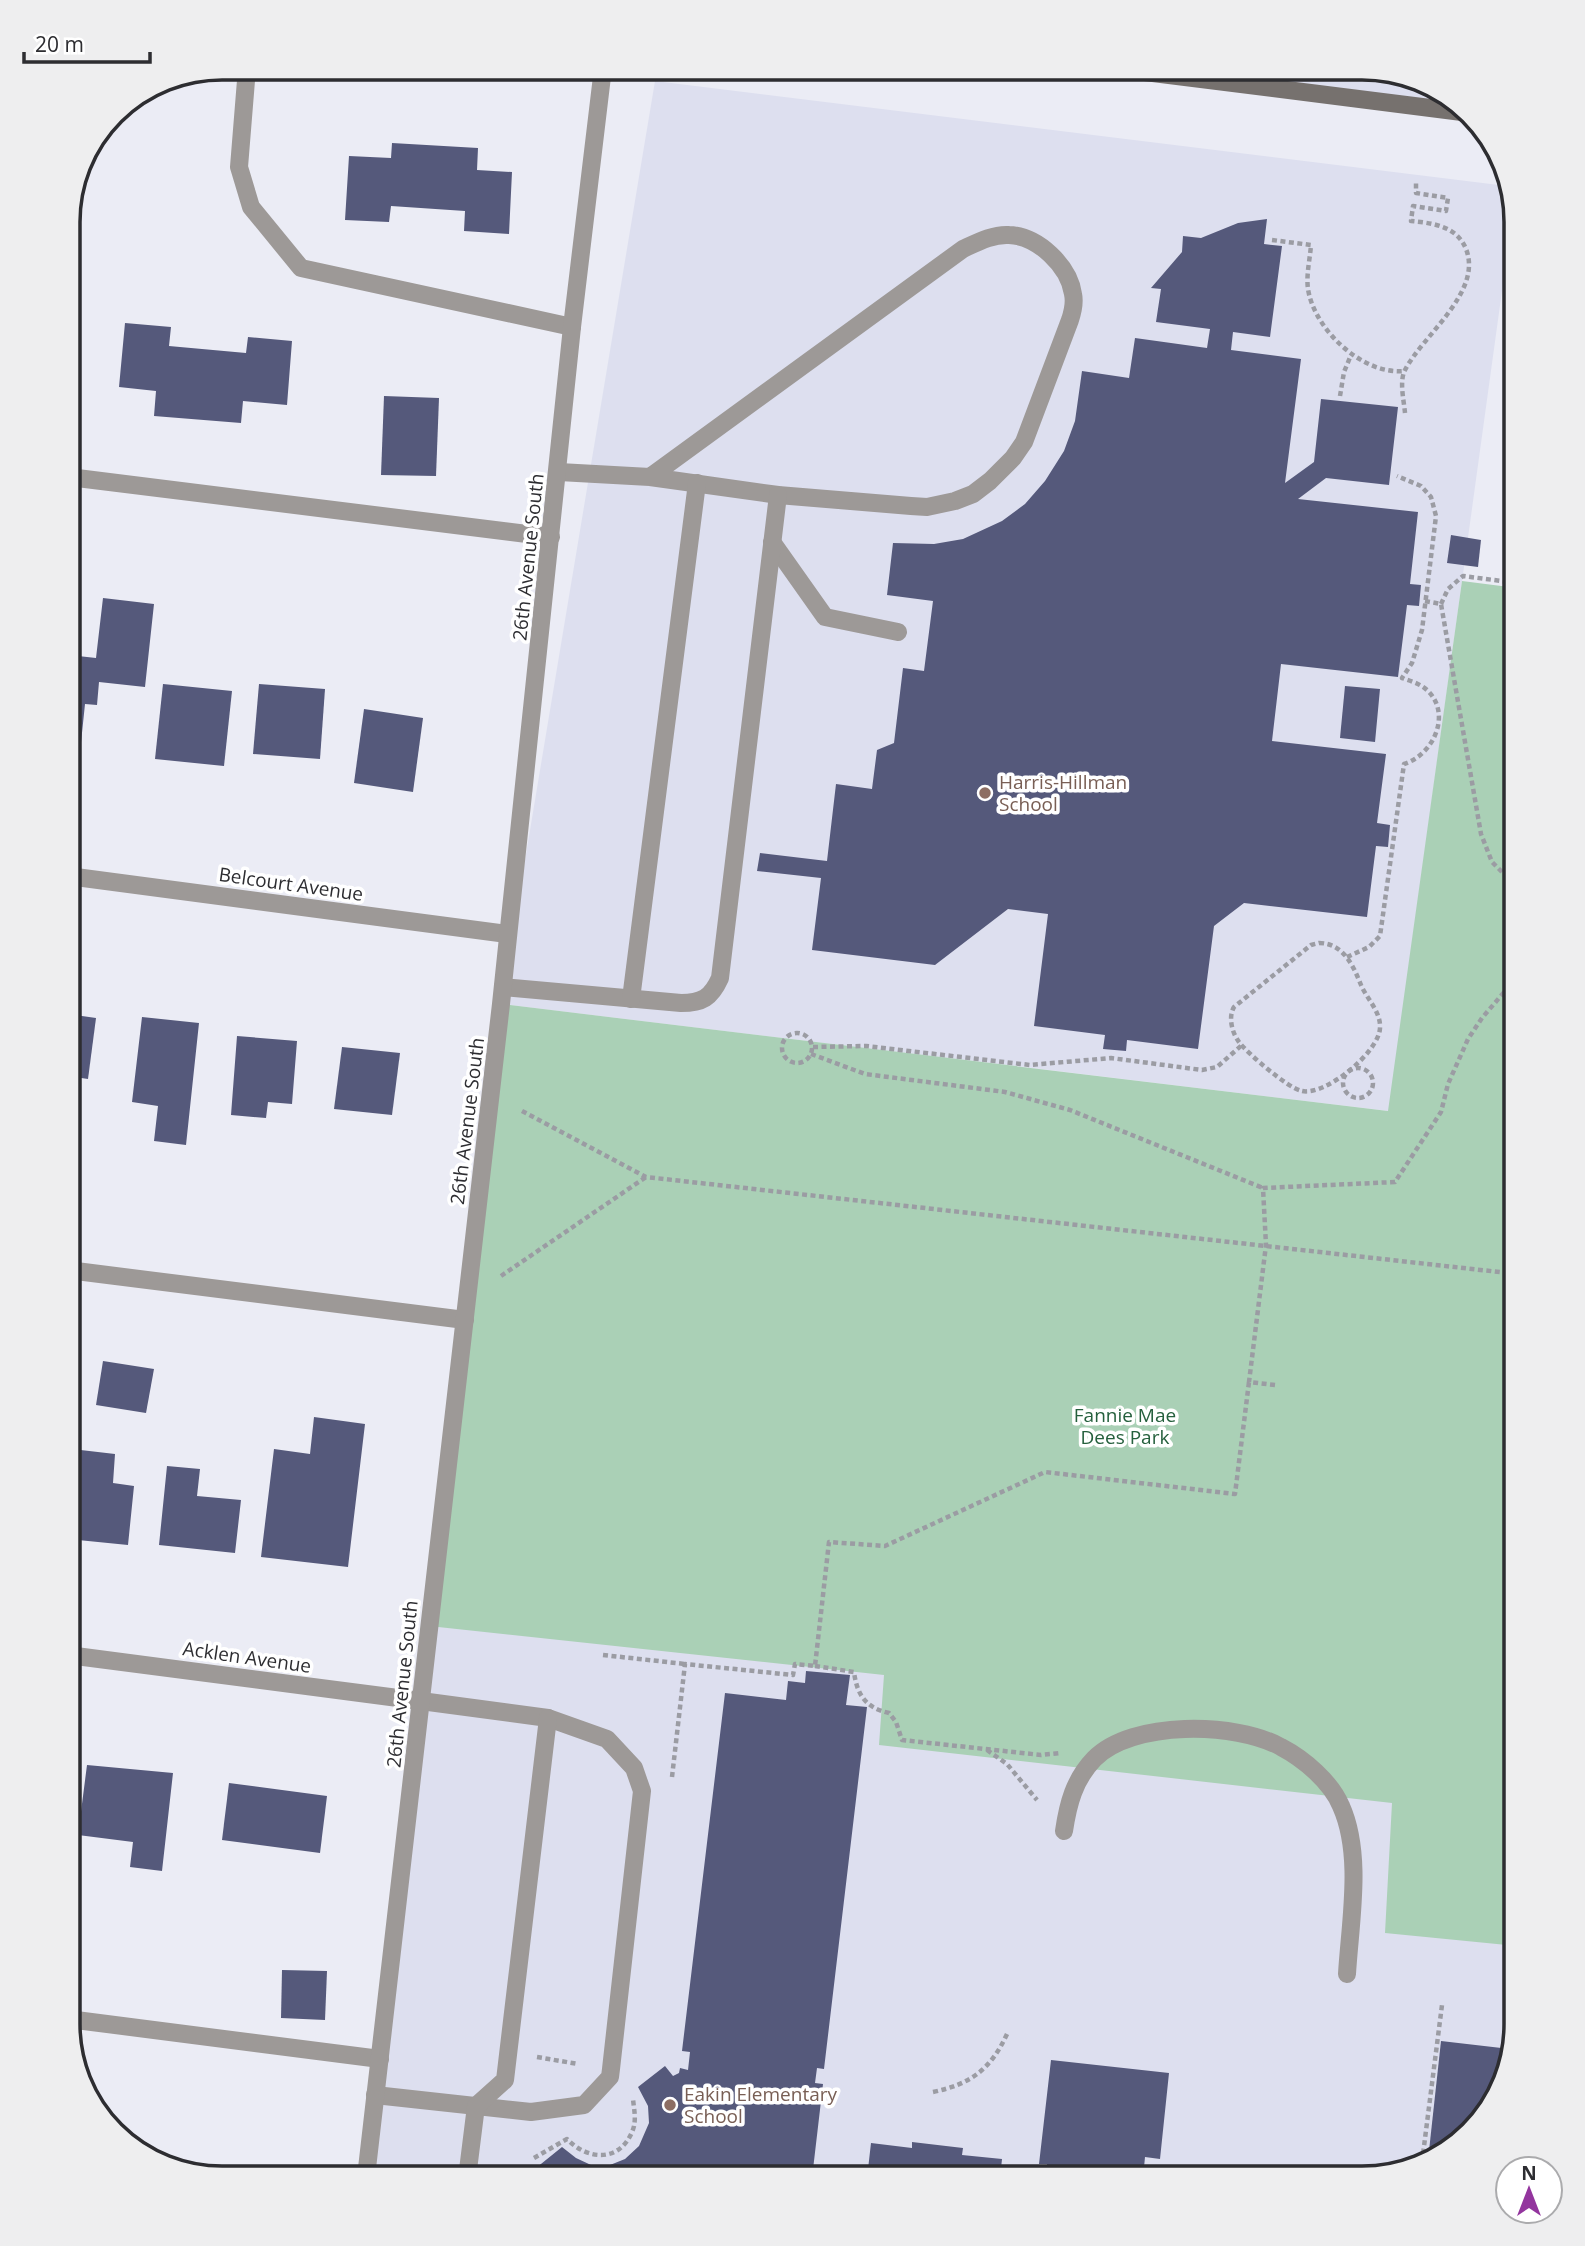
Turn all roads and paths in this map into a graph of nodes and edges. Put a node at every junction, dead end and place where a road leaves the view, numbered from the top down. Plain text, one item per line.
1 (246, 80) edge
2 (602, 80) edge
3 (1215, 81) edge
4 (1449, 110) edge
5 (1416, 183) dead end
6 (1272, 240) dead end
7 (572, 327) junction
8 (1351, 355) junction
9 (1404, 371) junction
10 (1340, 396) dead end
11 (1405, 413) dead end
12 (559, 472) junction
13 (1397, 476) dead end
14 (650, 477) junction
15 (81, 478) edge
16 (697, 483) junction
17 (778, 495) junction
18 (551, 537) junction
19 (772, 542) junction
20 (1504, 581) edge
21 (1425, 601) junction
22 (1441, 604) junction
23 (898, 632) dead end
24 (1504, 874) edge
25 (81, 878) edge
26 (507, 934) junction
27 (1348, 957) junction
28 (503, 988) junction
29 (1504, 992) edge
30 (631, 999) junction
31 (1242, 1045) junction
32 (813, 1047) junction
33 (811, 1054) junction
34 (1348, 1072) junction
35 (522, 1111) dead end
36 (646, 1177) junction
37 (1263, 1188) junction
38 (1266, 1245) junction
39 (80, 1272) edge
40 (1504, 1272) edge
41 (500, 1276) dead end
42 (465, 1320) junction
43 (1249, 1382) junction
44 (1275, 1385) dead end
45 (603, 1654) dead end
46 (80, 1657) edge
47 (685, 1664) junction
48 (815, 1666) junction
49 (421, 1701) junction
50 (548, 1718) junction
51 (986, 1749) junction
52 (1060, 1753) dead end
53 (671, 1787) dead end
54 (1037, 1800) dead end
55 (1064, 1831) dead end
56 (1348, 1975) dead end
57 (1442, 2005) dead end
58 (80, 2021) edge
59 (1007, 2034) dead end
60 (380, 2059) junction
61 (564, 2062) dead end
62 (578, 2063) dead end
63 (635, 2086) dead end
64 (933, 2092) dead end
65 (375, 2095) junction
66 (476, 2106) junction
67 (1423, 2151) edge
68 (534, 2158) dead end
69 (367, 2165) edge
70 (469, 2165) edge

1 - 7 street
2 - 7 street, 26th Avenue South
3 - 4 main road
5 - 9 path
6 - 8 path
7 - 12 street, 26th Avenue South
8 - 9 path
8 - 10 path
9 - 11 path
12 - 14 street
12 - 18 street, 26th Avenue South
13 - 21 path
14 - 16 street
14 - 17 street
15 - 18 street
16 - 17 street
16 - 30 street
17 - 19 street
18 - 26 street, 26th Avenue South
19 - 23 street
19 - 30 street
20 - 22 path
21 - 22 path
21 - 27 path
22 - 24 path
25 - 26 street, Belcourt Avenue
26 - 28 street, 26th Avenue South
27 - 31 path
27 - 34 path
28 - 30 street
28 - 42 street, 26th Avenue South
29 - 37 path
31 - 32 path
31 - 34 path
32 - 33 path
32 - 33 path
33 - 37 path
34 - 34 path
35 - 36 path
36 - 38 path
36 - 41 path
37 - 38 path
38 - 40 path
38 - 43 path
39 - 42 street
42 - 49 street, 26th Avenue South
43 - 44 path
43 - 48 path
45 - 47 path
46 - 49 street, Acklen Avenue
47 - 48 path
47 - 53 path
48 - 51 path
49 - 50 street, Acklen Avenue
49 - 60 street, 26th Avenue South
50 - 66 street
50 - 66 street, Acklen Avenue
51 - 52 path
51 - 54 path
55 - 56 street
57 - 67 path
58 - 60 street
59 - 64 path
60 - 65 street, 26th Avenue South
61 - 62 path
63 - 68 path
65 - 66 street, Acklen Avenue
65 - 69 street, 26th Avenue South
66 - 70 street

